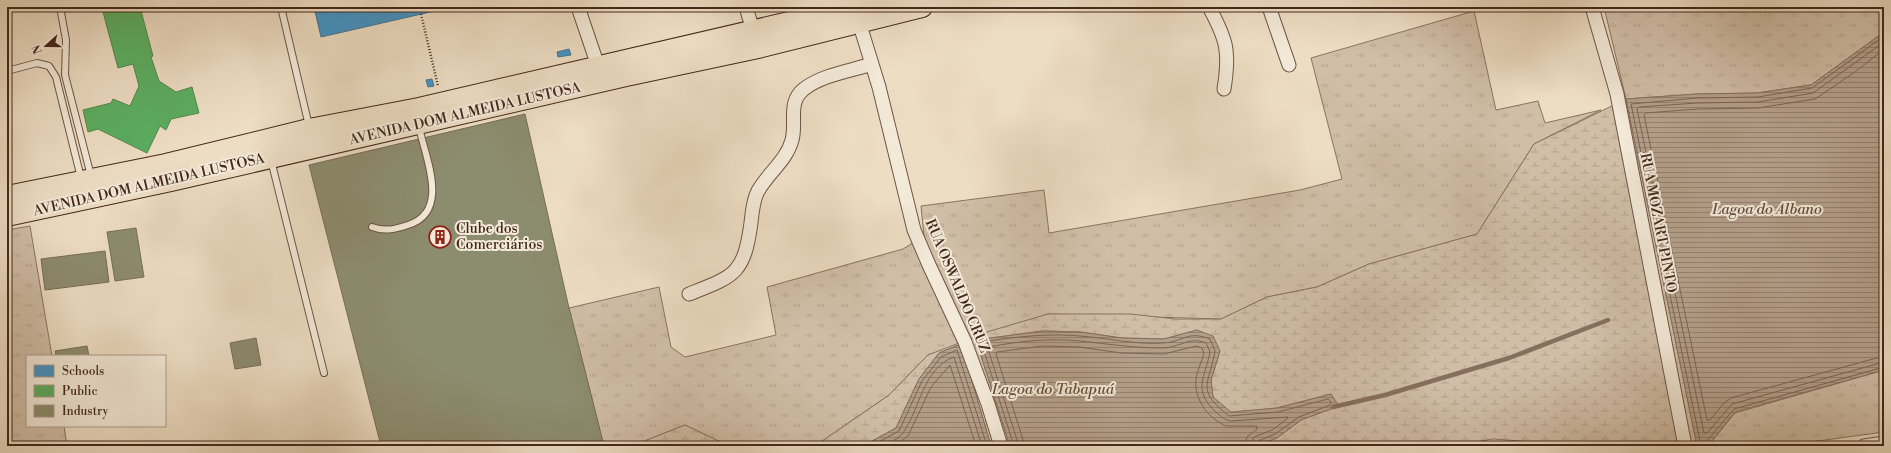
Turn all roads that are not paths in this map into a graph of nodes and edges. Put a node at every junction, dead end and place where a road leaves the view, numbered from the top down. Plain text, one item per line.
1 (60, 7) edge
2 (281, 7) edge
3 (578, 7) edge
4 (746, 7) edge
5 (922, 7) edge
6 (1209, 7) edge
7 (1268, 7) edge
8 (1592, 7) edge
9 (856, 15) edge
10 (756, 40) junction
11 (872, 64) junction
12 (1288, 65) dead end
13 (598, 66) junction
14 (7, 71) edge
15 (1224, 90) dead end
16 (418, 125) junction
17 (309, 129) junction
18 (268, 148) junction
19 (83, 186) junction
20 (7, 196) edge
21 (7, 216) edge
22 (372, 227) dead end
23 (689, 294) dead end
24 (324, 373) dead end
25 (1884, 443) edge
26 (1001, 446) edge
27 (1685, 446) edge
28 (1864, 446) edge

1 - 19 lane
2 - 17 lane
3 - 13 street
4 - 10 street
5 - 9 main road, AVENIDA DOM ALMEIDA LUSTOSA
6 - 15 street
7 - 12 street
8 - 27 street, RUA MOZART PINTO
9 - 10 main road, AVENIDA DOM ALMEIDA LUSTOSA
9 - 11 street, RUA OSWALDO CRUZ
10 - 13 main road, AVENIDA DOM ALMEIDA LUSTOSA
10 - 16 main road, AVENIDA DOM ALMEIDA LUSTOSA
11 - 23 street
11 - 26 street, RUA OSWALDO CRUZ
13 - 17 main road, AVENIDA DOM ALMEIDA LUSTOSA
14 - 19 lane
16 - 18 main road, AVENIDA DOM ALMEIDA LUSTOSA
16 - 22 lane
17 - 18 main road, AVENIDA DOM ALMEIDA LUSTOSA
18 - 19 main road, AVENIDA DOM ALMEIDA LUSTOSA
18 - 24 lane
19 - 20 main road, AVENIDA DOM ALMEIDA LUSTOSA
19 - 21 main road, AVENIDA DOM ALMEIDA LUSTOSA
25 - 28 street

